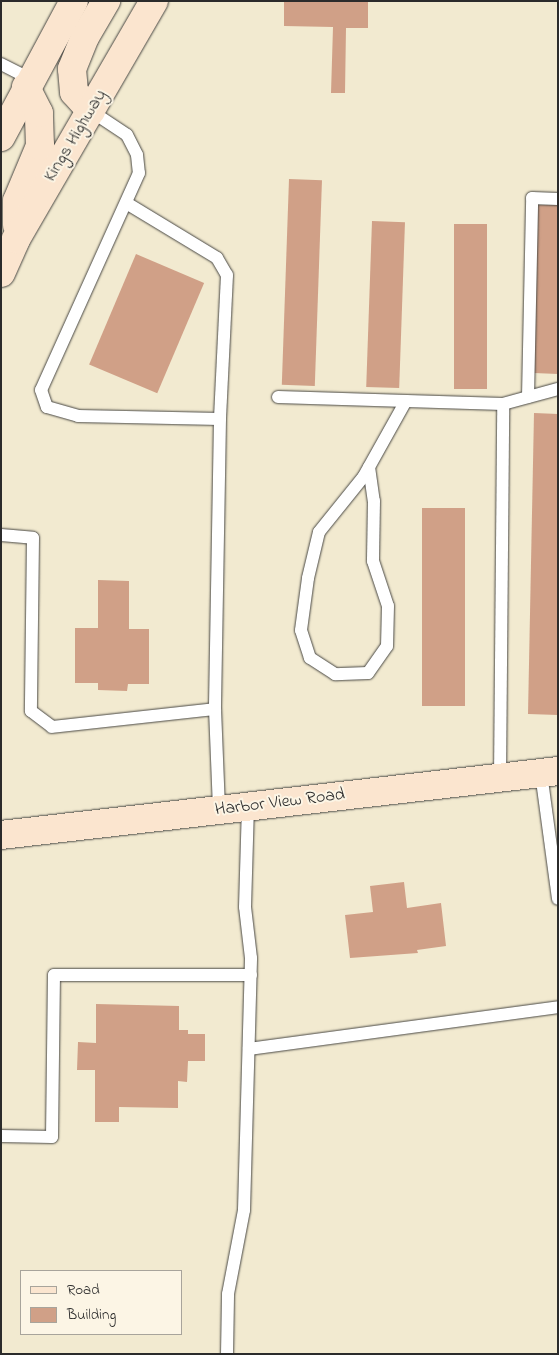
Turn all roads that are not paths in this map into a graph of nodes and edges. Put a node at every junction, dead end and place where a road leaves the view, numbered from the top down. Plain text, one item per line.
1 (74, 1) edge
2 (106, 1) edge
3 (154, 1) edge
4 (1, 64) edge
5 (29, 83) junction
6 (91, 111) junction
7 (1, 137) edge
8 (558, 199) edge
9 (128, 204) junction
10 (16, 239) junction
11 (1, 273) edge
12 (558, 389) edge
13 (278, 397) dead end
14 (528, 397) junction
15 (406, 401) junction
16 (503, 404) junction
17 (220, 420) junction
18 (369, 467) junction
19 (1, 535) edge
20 (215, 709) junction
21 (549, 772) edge
22 (500, 777) junction
23 (248, 806) junction
24 (219, 810) junction
25 (1, 834) edge
26 (556, 876) edge
27 (558, 899) edge
28 (251, 976) junction
29 (558, 1007) edge
30 (249, 1049) junction
31 (1, 1136) edge
32 (227, 1354) edge

1 - 5 main road
2 - 6 main road
3 - 6 main road, Kings Highway
4 - 5 lane
5 - 7 main road
5 - 10 main road
6 - 9 lane
6 - 10 main road, Kings Highway
8 - 14 lane
9 - 17 lane
9 - 17 lane
10 - 11 main road, Kings Highway
12 - 14 lane
13 - 15 lane
14 - 16 lane
15 - 16 lane
15 - 18 lane
16 - 22 lane
17 - 20 lane
18 - 18 lane
19 - 20 lane
20 - 24 lane
21 - 22 main road, Harbor View Road
21 - 26 lane
22 - 23 main road, Harbor View Road
23 - 24 main road, Harbor View Road
23 - 28 lane
24 - 25 main road, Harbor View Road
26 - 27 lane
28 - 30 lane
28 - 31 lane
29 - 30 lane
30 - 32 lane

